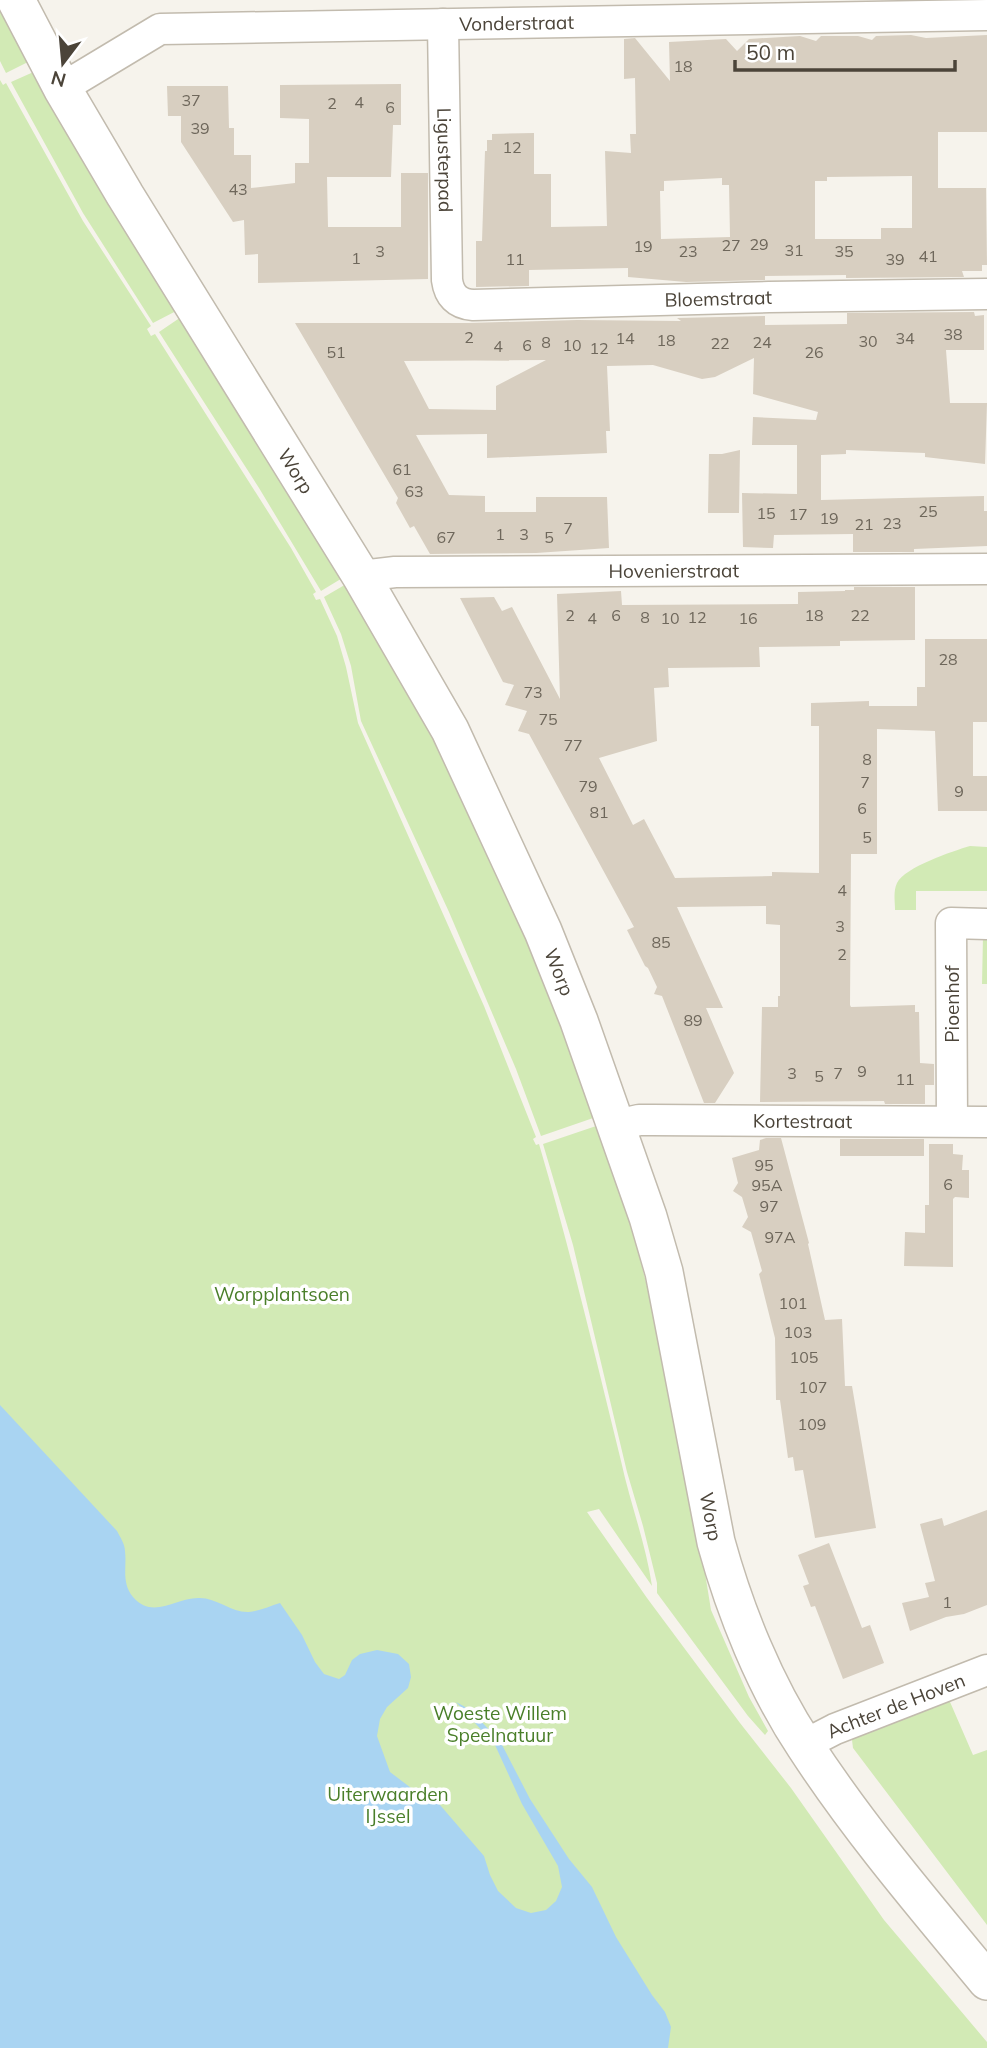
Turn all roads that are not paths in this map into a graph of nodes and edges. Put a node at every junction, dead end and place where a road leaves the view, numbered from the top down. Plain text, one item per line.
1 (16, 0) edge
2 (987, 15) edge
3 (443, 24) junction
4 (62, 88) junction
5 (987, 294) edge
6 (452, 295) joint
7 (987, 569) edge
8 (362, 576) junction
9 (987, 924) edge
10 (952, 1121) junction
11 (987, 1122) edge
12 (617, 1125) junction
13 (987, 1670) edge
14 (804, 1745) junction
15 (987, 1981) edge

1 - 4 street, Worp
2 - 3 street, Vonderstraat
3 - 4 street, Vonderstraat
3 - 6 street, Ligusterpad
4 - 8 street, Worp
5 - 6 street, Bloemstraat
7 - 8 street, Hovenierstraat
8 - 12 street, Worp
9 - 10 street, Pioenhof
10 - 11 street, Kortestraat
10 - 12 street, Kortestraat
12 - 14 street, Worp
13 - 14 street, Achter de Hoven
14 - 15 street, Worp

